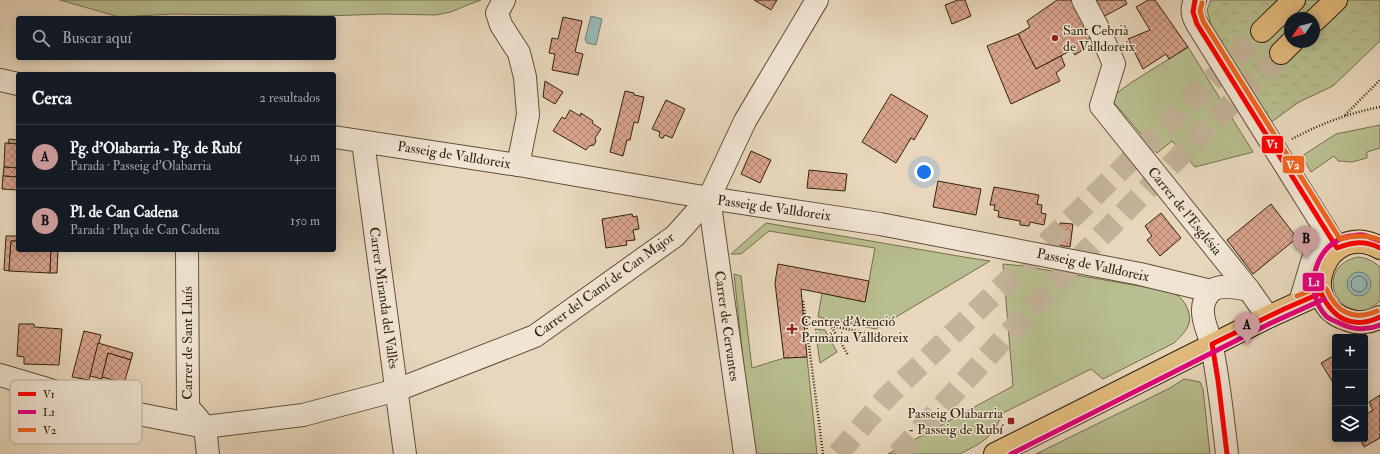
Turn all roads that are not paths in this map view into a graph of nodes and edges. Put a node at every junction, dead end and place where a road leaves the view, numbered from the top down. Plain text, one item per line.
1 (504, 0) edge
2 (817, 0) edge
3 (1084, 0) edge
4 (1294, 0) edge
5 (1336, 0) edge
6 (1188, 4) edge
7 (1320, 15) edge
8 (1262, 31) tunnel mouth
9 (0, 80) edge
10 (16, 84) edge
11 (336, 137) edge
12 (363, 142) junction
13 (518, 165) junction
14 (709, 198) junction
15 (1325, 229) junction
16 (1337, 248) junction
17 (1380, 248) edge
18 (187, 252) edge
19 (1249, 290) junction
20 (1211, 291) junction
21 (1321, 294) junction
22 (1300, 302) junction
23 (1268, 317) junction
24 (1379, 319) edge
25 (1212, 344) junction
26 (0, 375) edge
27 (17, 380) edge
28 (397, 390) junction
29 (142, 415) edge
30 (205, 427) junction
31 (208, 454) edge
32 (405, 454) edge
33 (745, 454) edge
34 (995, 454) edge
35 (1227, 454) edge

1 - 13 street
2 - 14 street, Carrer del Camí de Can Major
3 - 19 street, Carrer de l'Església
4 - 8 main road
5 - 7 main road
6 - 15 street
9 - 10 street
11 - 12 street, Passeig de Valldoreix
12 - 13 street, Passeig de Valldoreix
12 - 28 street, Carrer Miranda del Vallès
13 - 14 street, Passeig de Valldoreix
14 - 20 street, Passeig de Valldoreix
14 - 28 street, Carrer del Camí de Can Major
14 - 33 street, Carrer de Cervantes
15 - 16 street
15 - 22 street
16 - 17 main road
16 - 21 main road
18 - 30 street, Carrer de Sant Lluís
19 - 20 street
19 - 23 street, Carrer de l'Església
20 - 25 street
21 - 22 main road
21 - 24 main road
22 - 23 main road
23 - 25 main road
25 - 34 main road
25 - 35 street
26 - 27 street, Carrer del Camí de Can Major
28 - 30 street, Carrer del Camí de Can Major
28 - 32 street, Carrer Miranda del Vallès
29 - 30 street, Carrer del Camí de Can Major
30 - 31 street

